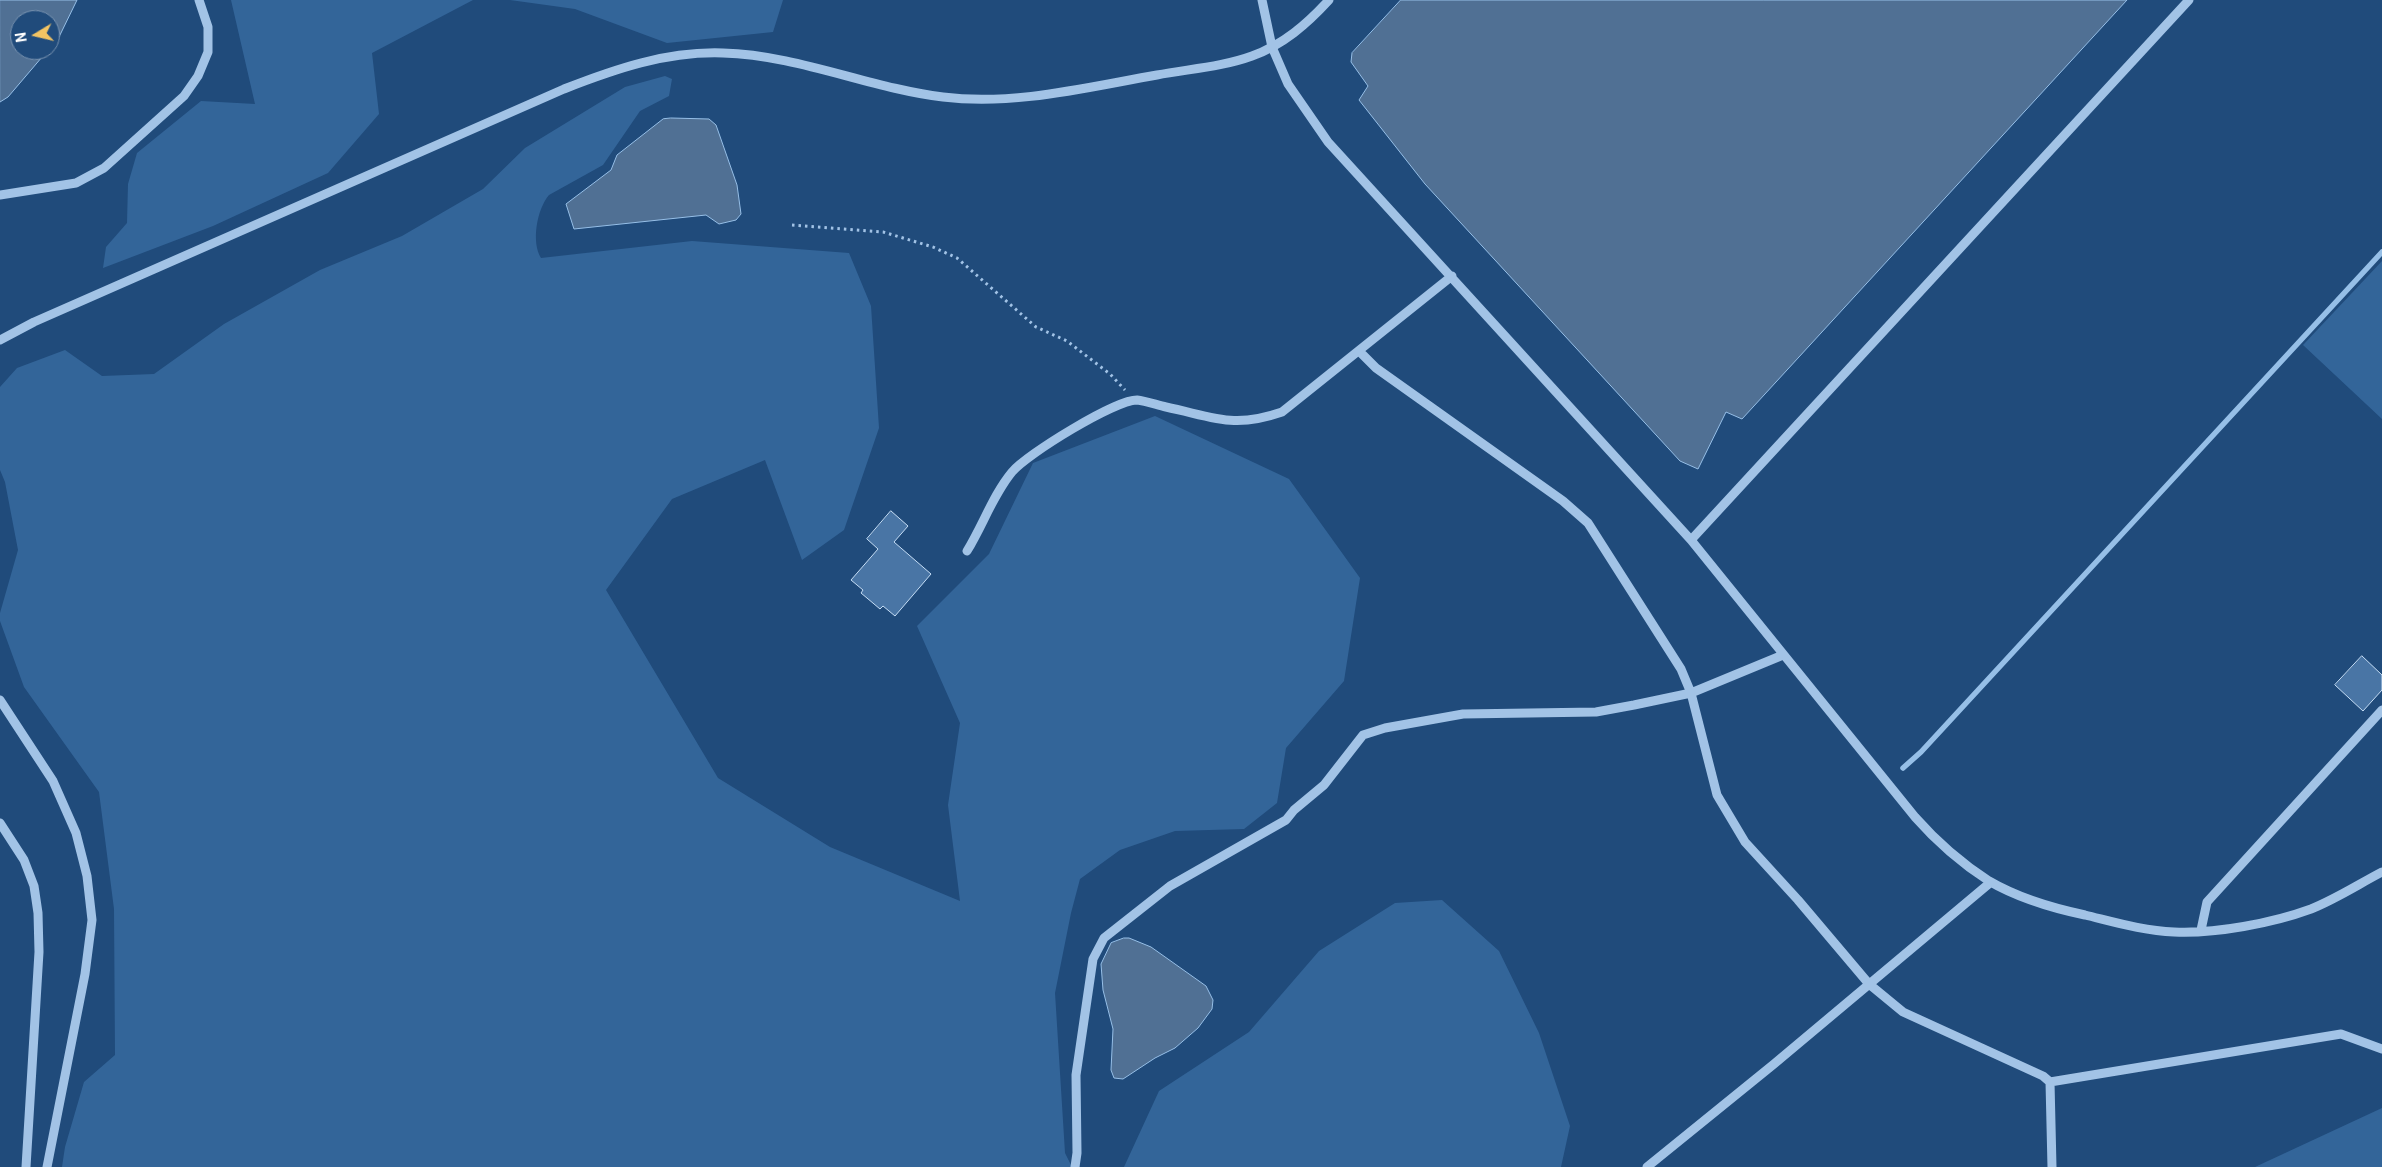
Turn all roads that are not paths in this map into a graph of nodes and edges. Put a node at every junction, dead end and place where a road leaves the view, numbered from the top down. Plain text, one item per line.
1 (198, 0) edge
2 (1262, 0) edge
3 (1329, 0) edge
4 (2189, 0) edge
5 (1272, 47) junction
6 (0, 195) edge
7 (1452, 276) junction
8 (0, 340) edge
9 (1360, 351) junction
10 (1692, 540) junction
11 (967, 551) dead end
12 (1783, 655) junction
13 (1691, 693) junction
14 (0, 700) edge
15 (2382, 710) edge
16 (0, 822) edge
17 (2382, 872) edge
18 (1991, 882) junction
19 (2202, 930) junction
20 (1869, 984) junction
21 (2382, 1049) edge
22 (2050, 1082) junction
23 (26, 1167) edge
24 (47, 1167) edge
25 (1075, 1167) edge
26 (1647, 1167) edge
27 (2052, 1167) edge

1 - 6 street
2 - 5 street
3 - 5 street
4 - 10 street
5 - 7 street
5 - 8 street
7 - 9 street
7 - 10 street
9 - 11 street
9 - 13 street
10 - 12 street
12 - 13 street
12 - 18 street
13 - 20 street
13 - 25 street
14 - 24 street
15 - 19 street
16 - 23 street
17 - 19 street
18 - 19 street
18 - 20 street
20 - 22 street
20 - 26 street
21 - 22 street
22 - 27 street

